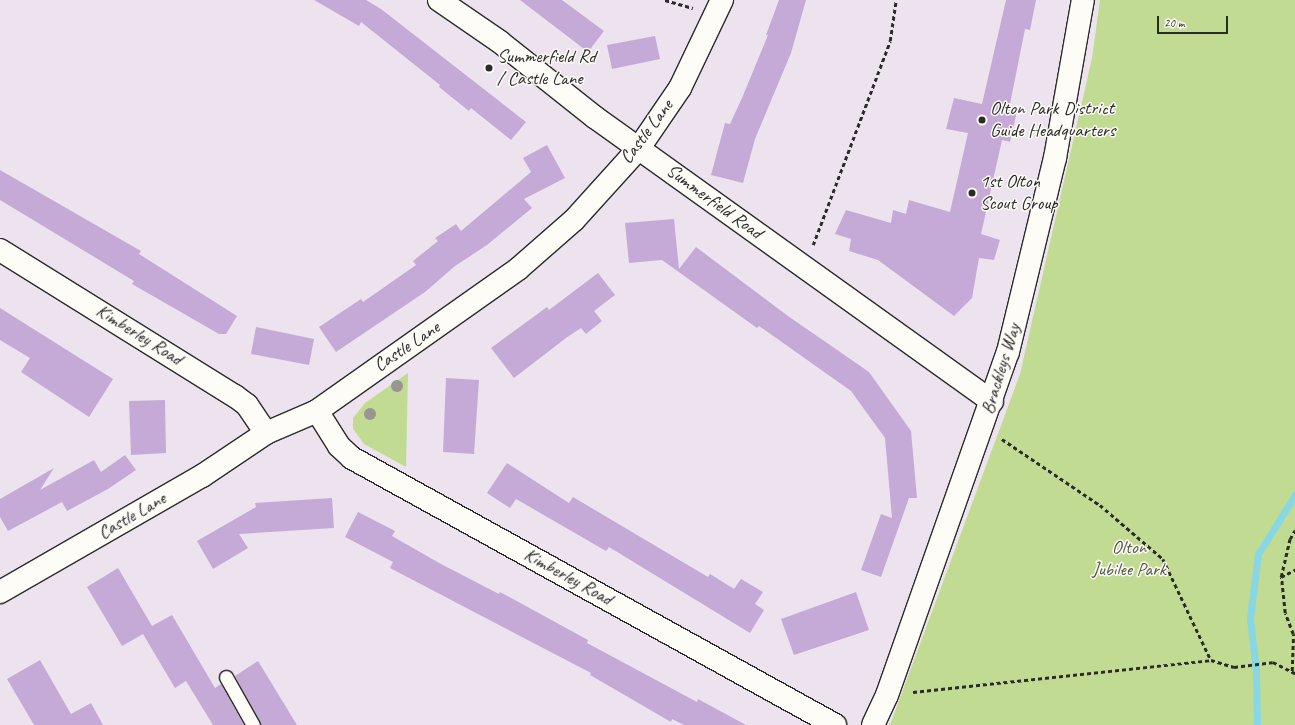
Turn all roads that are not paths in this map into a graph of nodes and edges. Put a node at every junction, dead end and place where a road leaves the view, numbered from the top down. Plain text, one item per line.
1 (439, 0) edge
2 (722, 0) edge
3 (1083, 0) edge
4 (639, 148) junction
5 (0, 250) edge
6 (992, 402) junction
7 (317, 411) junction
8 (266, 433) junction
9 (0, 592) edge
10 (226, 677) dead end
11 (253, 725) edge
12 (835, 725) edge
13 (873, 725) edge

1 - 4 street, Summerfield Road
2 - 4 street, Castle Lane
3 - 6 street, Brackleys Way
4 - 6 street, Summerfield Road
4 - 7 street, Castle Lane
5 - 8 street, Kimberley Road
6 - 13 street, Brackleys Way
7 - 8 street, Castle Lane
7 - 12 street, Kimberley Road
8 - 9 street, Castle Lane
10 - 11 lane

